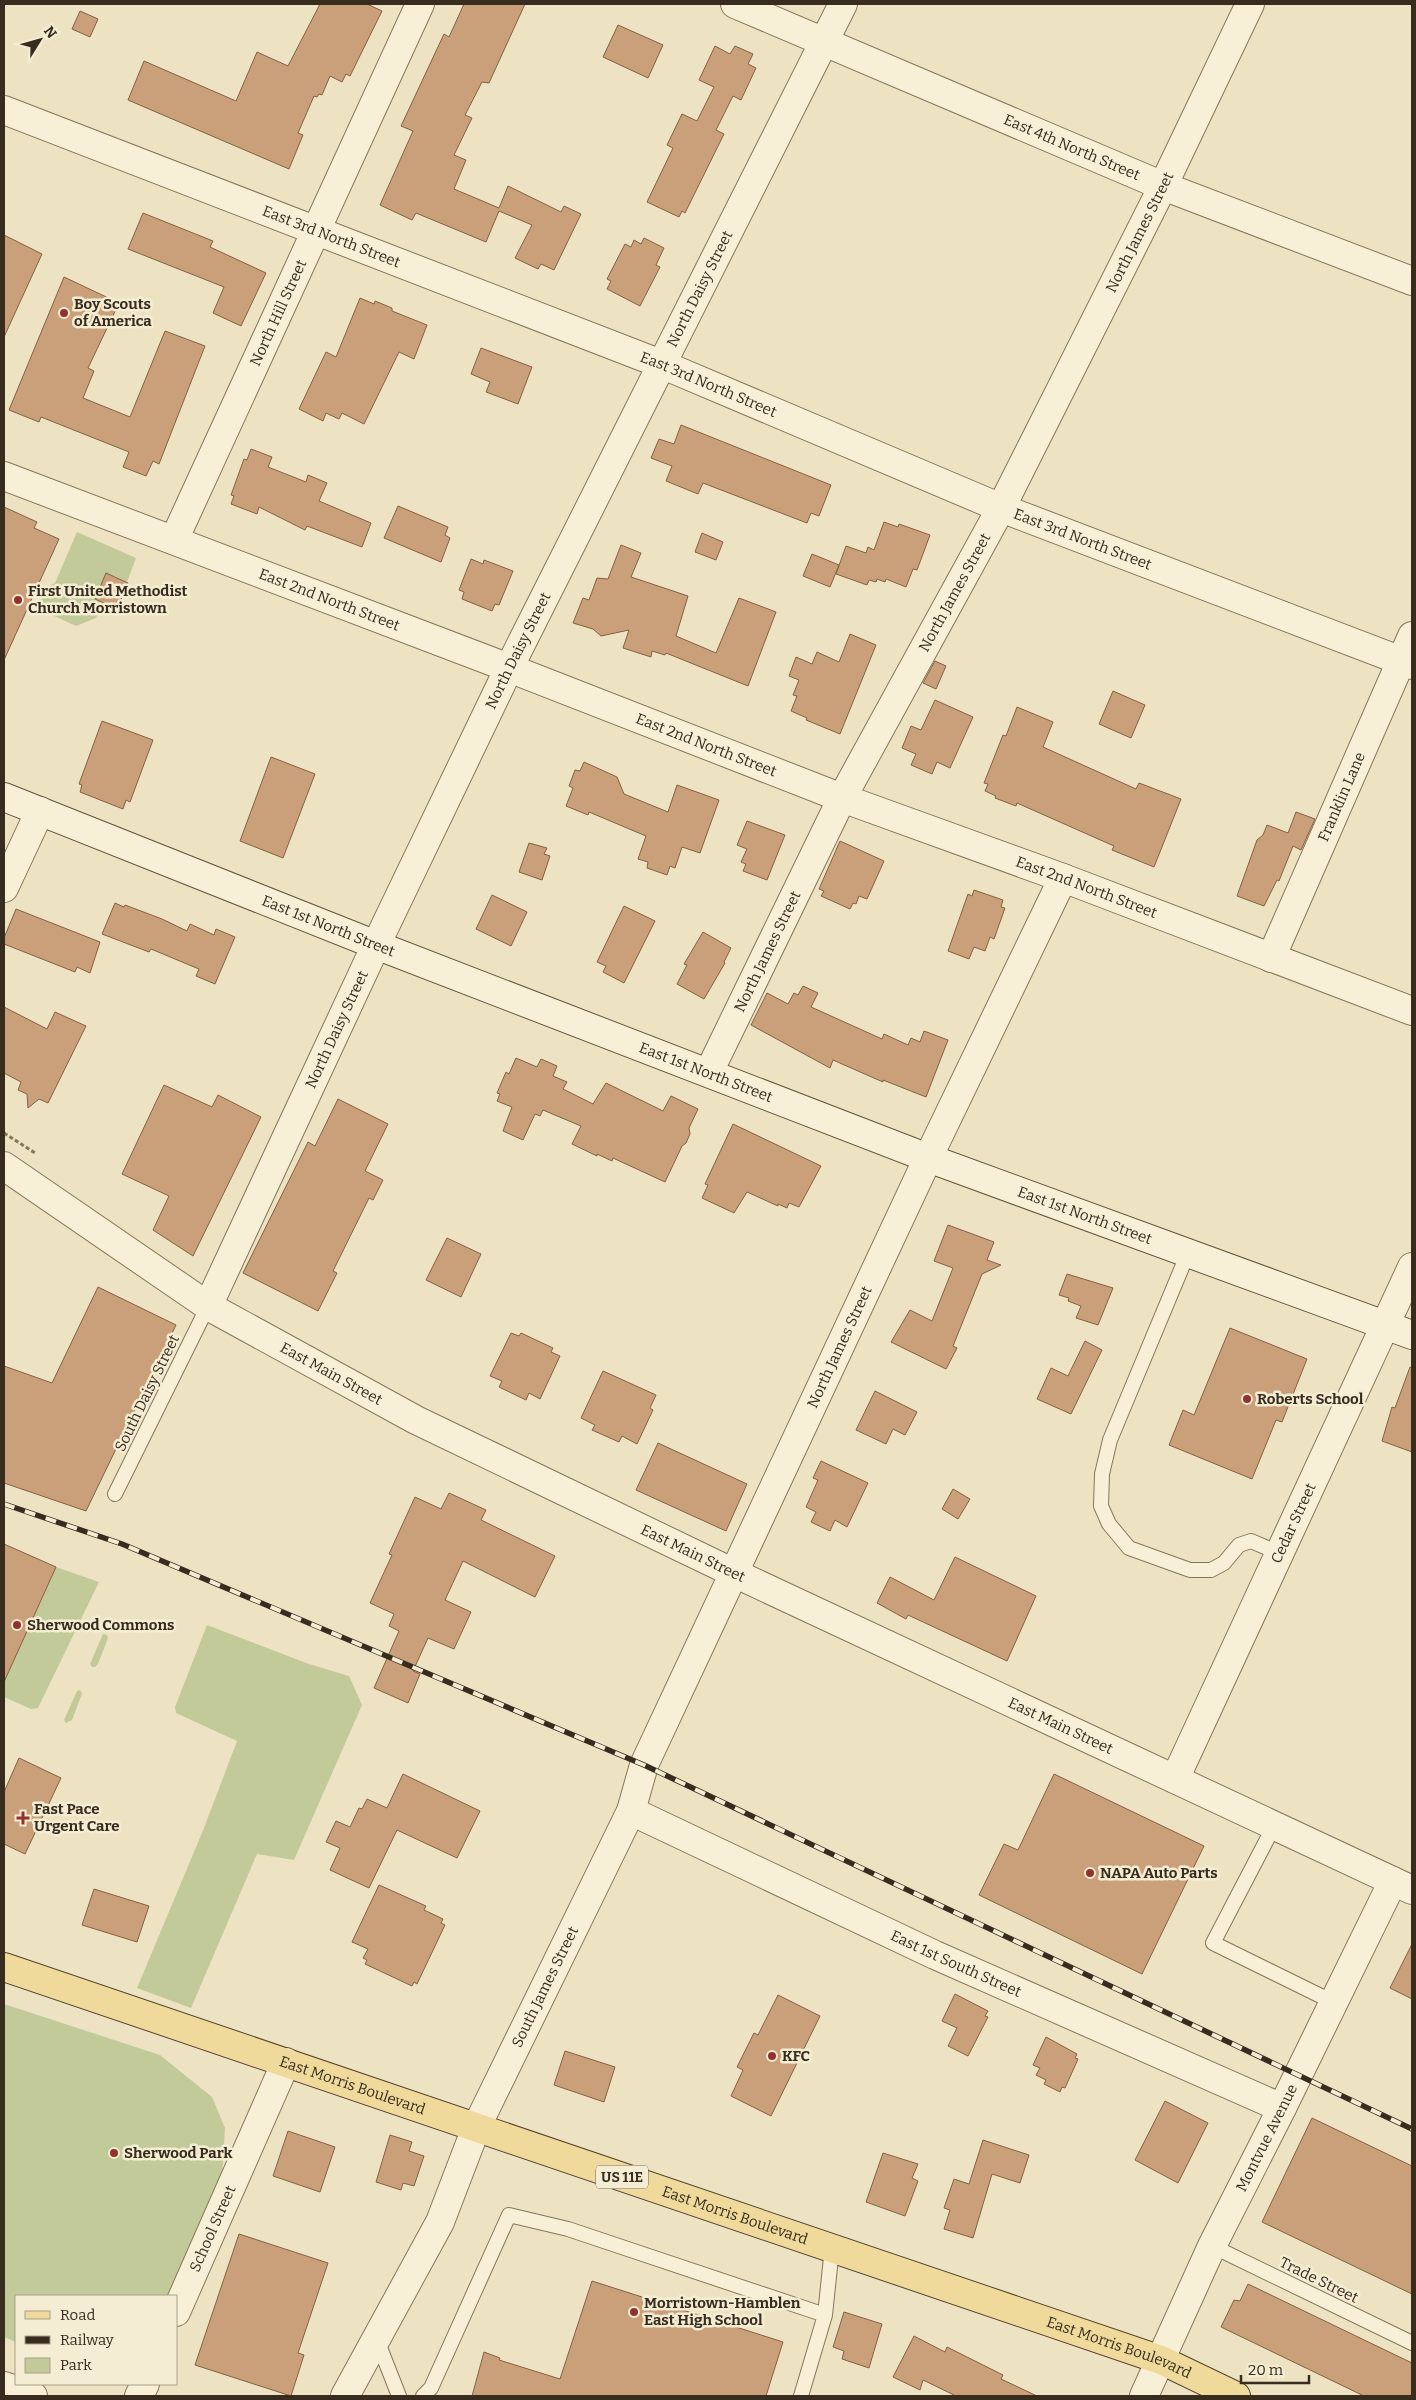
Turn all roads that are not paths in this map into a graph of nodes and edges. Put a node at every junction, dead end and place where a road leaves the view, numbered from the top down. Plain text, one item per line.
1 (420, 4) edge
2 (735, 4) edge
3 (843, 4) edge
4 (1250, 4) edge
5 (823, 43) junction
6 (4, 110) edge
7 (1163, 186) junction
8 (316, 232) junction
9 (1412, 281) edge
10 (660, 364) junction
11 (4, 476) edge
12 (1002, 508) junction
13 (174, 540) junction
14 (1408, 654) edge
15 (509, 668) junction
16 (4, 797) edge
17 (842, 798) junction
18 (40, 810) junction
19 (1063, 878) junction
20 (4, 888) edge
21 (376, 944) junction
22 (1271, 958) junction
23 (1412, 1011) edge
24 (709, 1072) junction
25 (928, 1158) junction
26 (4, 1166) edge
27 (1188, 1253) junction
28 (1412, 1267) edge
29 (208, 1306) junction
30 (1384, 1324) junction
31 (1412, 1334) edge
32 (115, 1494) dead end
33 (1279, 1553) junction
34 (734, 1573) junction
35 (1175, 1779) junction
36 (632, 1812) junction
37 (1274, 1826) junction
38 (1402, 1885) edge
39 (4, 1967) edge
40 (1333, 2002) junction
41 (286, 2062) junction
42 (1282, 2108) junction
43 (476, 2128) junction
44 (1212, 2246) junction
45 (832, 2248) junction
46 (178, 2307) edge
47 (825, 2315) junction
48 (377, 2340) junction
49 (1412, 2343) edge
50 (1161, 2360) junction
51 (4, 2386) edge
52 (33, 2396) edge
53 (346, 2396) edge
54 (399, 2396) edge
55 (423, 2396) edge
56 (801, 2396) edge
57 (1144, 2396) edge
58 (1236, 2396) edge

1 - 8 street, North Hill Street
2 - 5 street, East 4th North Street
3 - 5 street, North Daisy Street
4 - 7 street, North James Street
5 - 7 street, East 4th North Street
5 - 10 street, North Daisy Street
6 - 8 street, East 3rd North Street
7 - 9 street, East 4th North Street
7 - 12 street, North James Street
8 - 10 street, East 3rd North Street
8 - 13 street, North Hill Street
10 - 12 street, East 3rd North Street
10 - 15 street, North Daisy Street
11 - 13 street, East 2nd North Street
12 - 14 street, East 3rd North Street
12 - 17 street, North James Street
13 - 15 street, East 2nd North Street
14 - 22 street, Franklin Lane
15 - 17 street, East 2nd North Street
15 - 21 street, North Daisy Street
16 - 18 street, East 1st North Street
17 - 19 street, East 2nd North Street
17 - 24 street, North James Street
18 - 20 street
18 - 21 street, East 1st North Street
19 - 22 street, East 2nd North Street
19 - 25 street, North James Street
21 - 24 street, East 1st North Street
21 - 29 street, North Daisy Street
22 - 23 street, East 2nd North Street
24 - 25 street, East 1st North Street
25 - 27 street, East 1st North Street
25 - 34 street, North James Street
26 - 29 street, East Main Street
27 - 30 street, East 1st North Street
27 - 33 lane
28 - 30 street, Cedar Street
29 - 32 lane, South Daisy Street
29 - 34 street, East Main Street
30 - 31 street, East 1st North Street
30 - 33 street, Cedar Street
33 - 35 street, Cedar Street
34 - 35 street, East Main Street
34 - 36 street, South James Street
35 - 37 street, East Main Street
36 - 42 street, East 1st South Street
36 - 43 street, South James Street
37 - 38 street, East Main Street
37 - 40 lane
38 - 40 street, Montvue Avenue
39 - 41 main road, East Morris Boulevard / US 11E
40 - 42 street, Montvue Avenue
41 - 43 main road, East Morris Boulevard / US 11E
41 - 46 street, School Street
42 - 44 street, Montvue Avenue
43 - 45 main road, East Morris Boulevard / US 11E
43 - 48 street, South James Street
44 - 49 lane, Trade Street
44 - 50 street, Montvue Avenue
45 - 47 lane
45 - 50 main road, East Morris Boulevard / US 11E
47 - 55 lane
47 - 56 lane
48 - 53 street, South James Street
48 - 54 lane
50 - 57 street, Montvue Avenue
50 - 58 main road, East Morris Boulevard / US 11E
51 - 52 street

